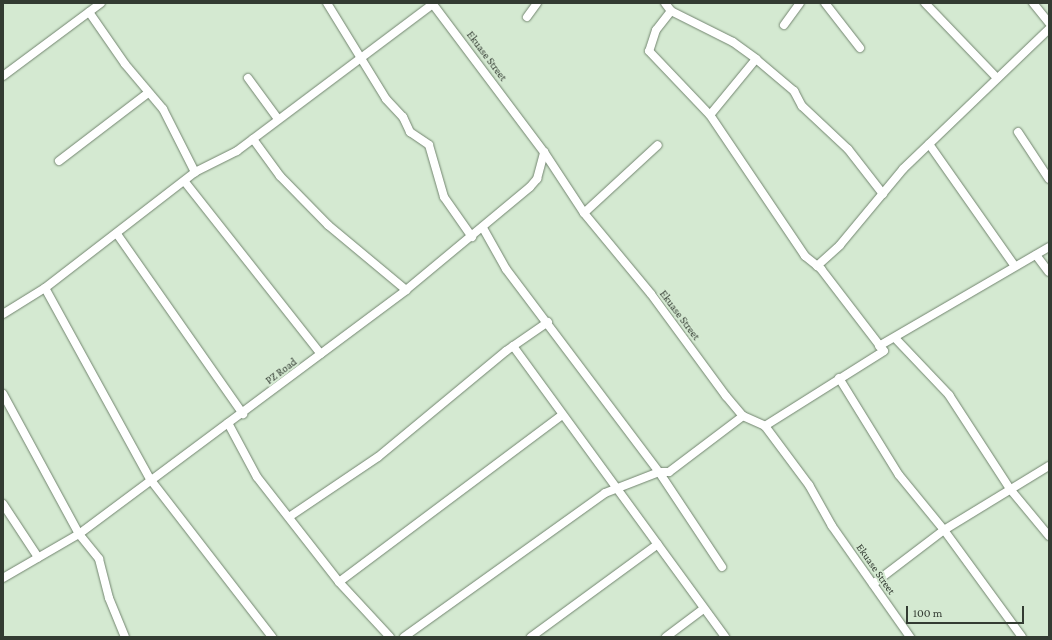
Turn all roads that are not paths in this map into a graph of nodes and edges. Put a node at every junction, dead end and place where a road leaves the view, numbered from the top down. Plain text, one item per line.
1 (100, 3) edge
2 (327, 3) edge
3 (432, 3) edge
4 (537, 3) edge
5 (665, 3) edge
6 (800, 3) edge
7 (825, 3) edge
8 (925, 3) edge
9 (1033, 3) edge
10 (671, 11) junction
11 (89, 12) junction
12 (527, 17) dead end
13 (1049, 23) edge
14 (784, 25) dead end
15 (1049, 29) edge
16 (860, 48) dead end
17 (359, 56) junction
18 (756, 59) junction
19 (3, 76) edge
20 (248, 78) dead end
21 (996, 78) junction
22 (148, 93) junction
23 (710, 115) junction
24 (278, 119) junction
25 (1018, 132) dead end
26 (253, 139) junction
27 (929, 144) junction
28 (658, 145) dead end
29 (544, 152) junction
30 (59, 161) dead end
31 (195, 172) junction
32 (1049, 179) edge
33 (185, 182) junction
34 (883, 194) junction
35 (584, 213) junction
36 (483, 228) junction
37 (117, 234) junction
38 (472, 237) junction
39 (1049, 247) edge
40 (1036, 255) junction
41 (1014, 265) junction
42 (817, 266) junction
43 (1049, 272) edge
44 (45, 288) junction
45 (406, 290) junction
46 (4, 310) edge
47 (548, 322) junction
48 (895, 338) junction
49 (513, 346) junction
50 (879, 346) junction
51 (322, 354) junction
52 (839, 378) junction
53 (3, 394) edge
54 (243, 414) junction
55 (561, 416) junction
56 (743, 416) junction
57 (228, 423) junction
58 (765, 426) junction
59 (1049, 466) edge
60 (658, 472) junction
61 (150, 479) junction
62 (619, 488) junction
63 (1010, 489) junction
64 (3, 504) edge
65 (289, 517) junction
66 (944, 530) junction
67 (79, 534) junction
68 (1049, 536) edge
69 (658, 544) junction
70 (38, 557) junction
71 (722, 567) dead end
72 (3, 578) edge
73 (339, 582) junction
74 (873, 584) junction
75 (702, 610) junction
76 (125, 637) edge
77 (272, 637) edge
78 (390, 637) edge
79 (404, 637) edge
80 (531, 637) edge
81 (666, 637) edge
82 (725, 637) edge
83 (910, 637) edge
84 (1022, 637) edge

1 - 11 street
2 - 17 street
3 - 17 street
3 - 29 street, Ekuase Street
4 - 12 street
5 - 10 street
6 - 14 street
7 - 16 street
8 - 21 street
9 - 13 street
10 - 18 street
10 - 23 street
11 - 19 street
11 - 22 street
15 - 21 street
17 - 24 street
17 - 38 street
18 - 23 street
18 - 34 street
20 - 24 street
21 - 27 street
22 - 30 street
22 - 31 street
23 - 42 street
24 - 26 street
25 - 32 street
26 - 31 street
26 - 45 street
27 - 34 street
27 - 41 street
28 - 35 street
29 - 35 street, Ekuase Street
29 - 36 street, PZ Road
31 - 33 street
33 - 37 street
33 - 51 street
34 - 42 street
35 - 56 street, Ekuase Street
36 - 38 street, PZ Road
36 - 47 street
37 - 44 street
37 - 54 street
38 - 45 street, PZ Road
39 - 40 street
40 - 41 street
40 - 43 street
41 - 48 street
42 - 50 street
44 - 46 street
44 - 61 street
45 - 51 street, PZ Road
47 - 49 street
47 - 60 street
48 - 50 street
48 - 63 street
49 - 55 street
49 - 65 street
50 - 52 street
51 - 54 street, PZ Road
52 - 58 street
52 - 66 street
53 - 67 street
54 - 57 street, PZ Road
55 - 62 street
55 - 73 street
56 - 58 street, Ekuase Street
56 - 60 street
57 - 61 street, PZ Road
57 - 65 street
58 - 74 street, Ekuase Street
59 - 63 street
60 - 62 street
60 - 71 street
61 - 67 street, PZ Road
61 - 77 street
62 - 69 street
62 - 79 street
63 - 66 street
63 - 68 street
64 - 70 street
65 - 73 street
66 - 74 street
66 - 84 street
67 - 70 street, PZ Road
67 - 76 street
69 - 75 street
69 - 80 street
70 - 72 street, PZ Road
73 - 78 street
74 - 83 street, Ekuase Street
75 - 81 street
75 - 82 street

